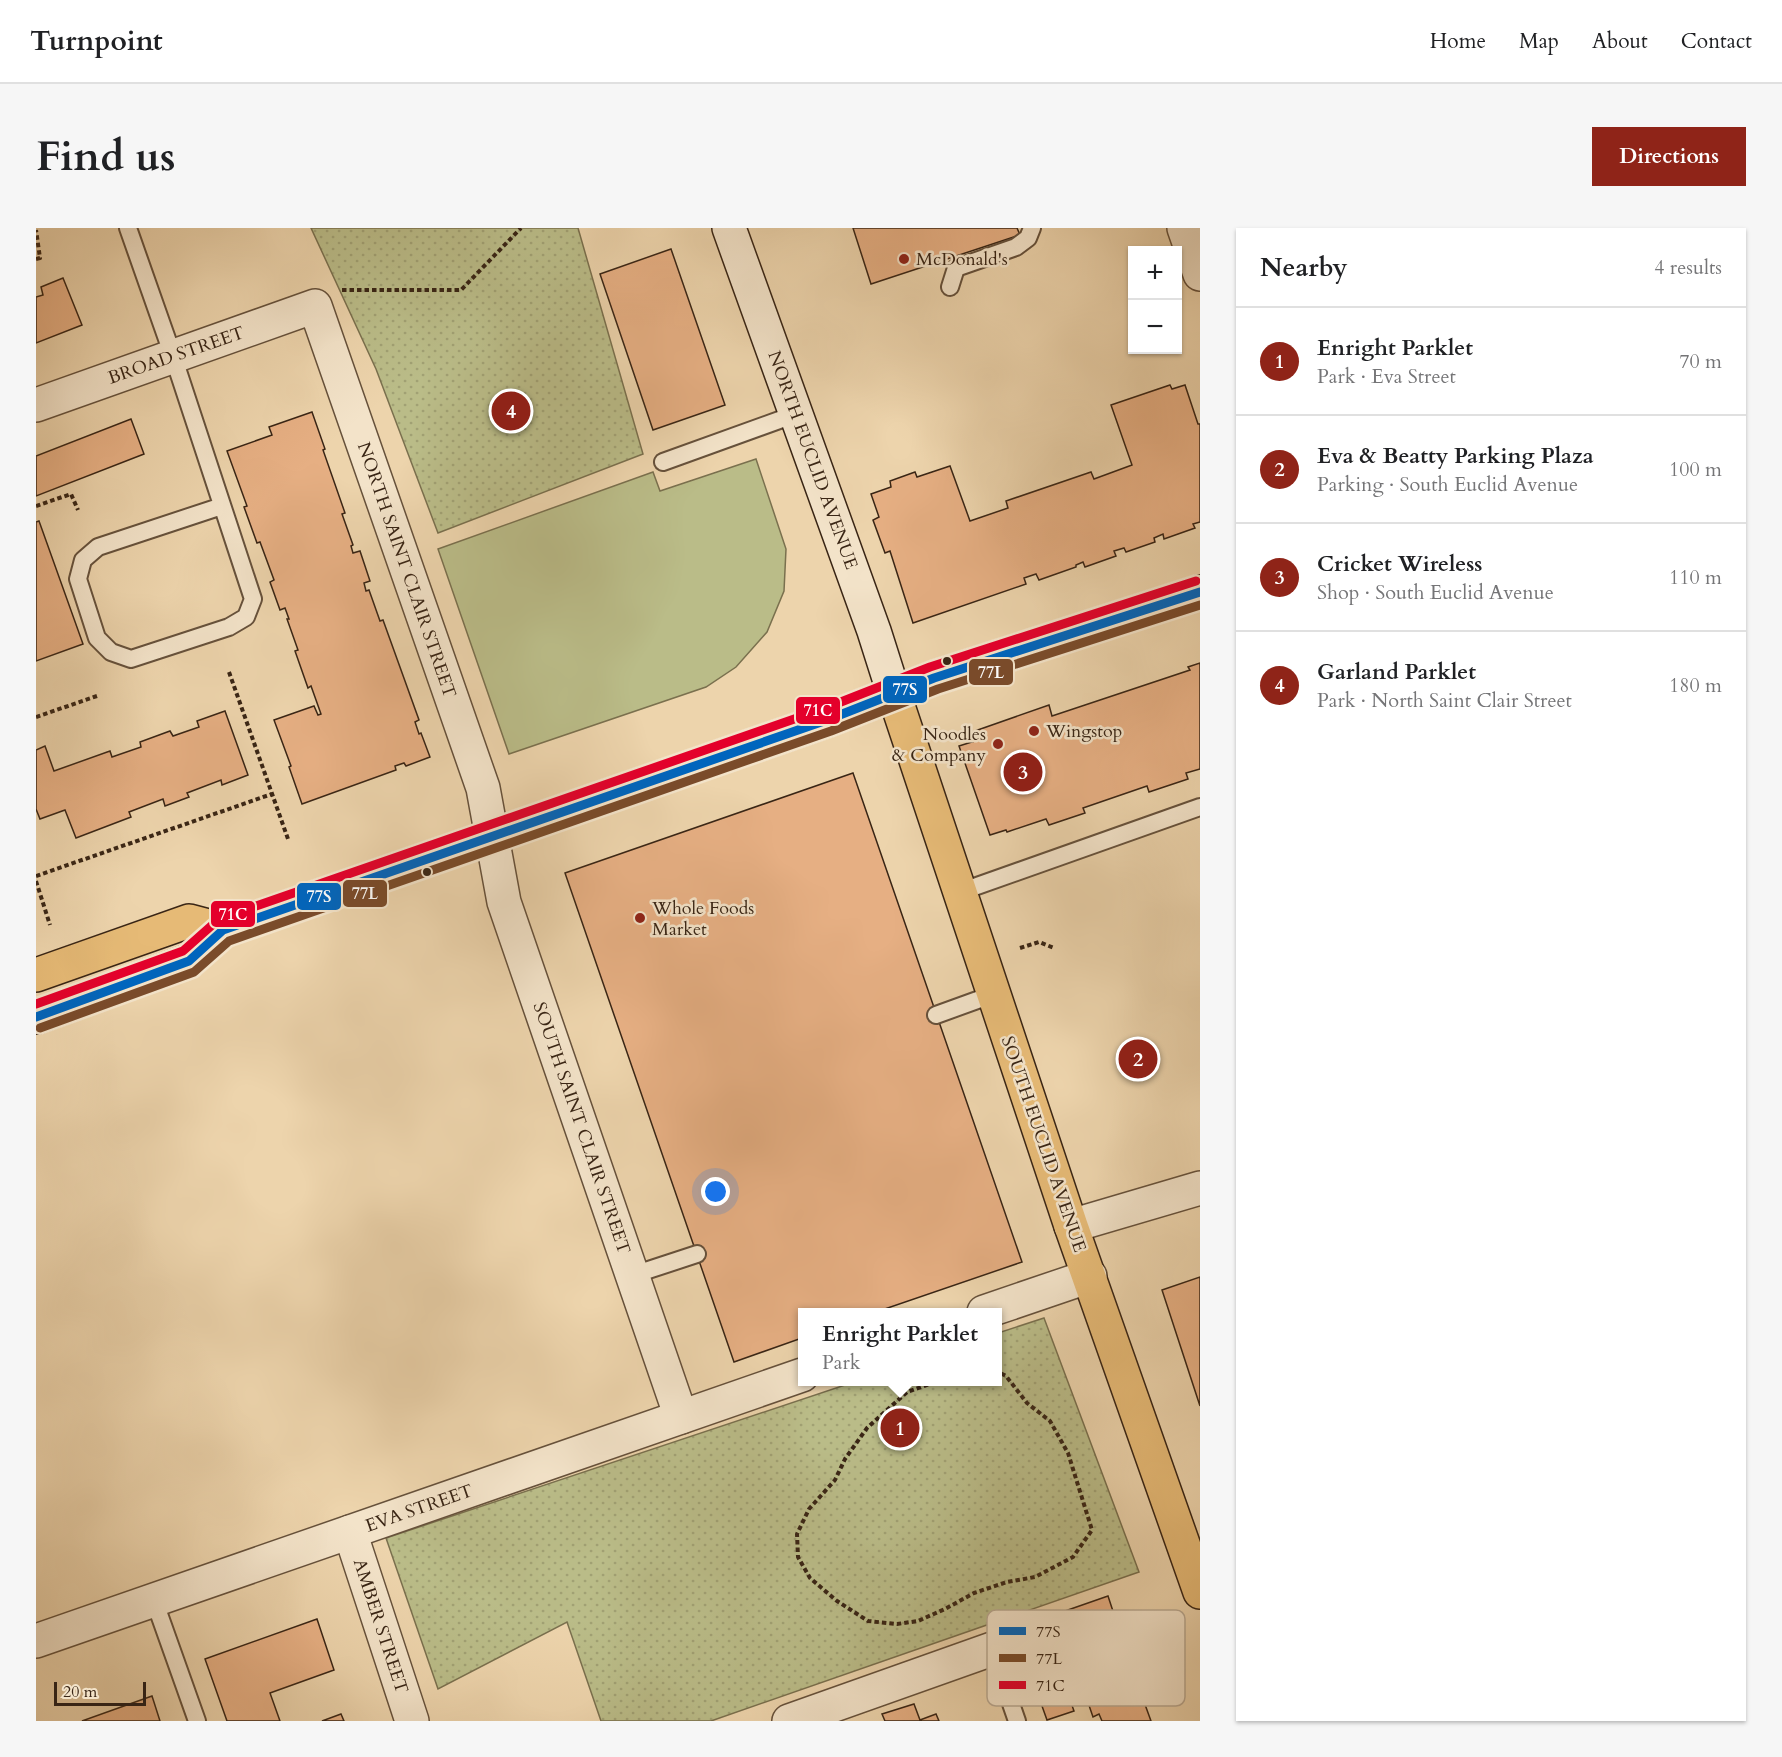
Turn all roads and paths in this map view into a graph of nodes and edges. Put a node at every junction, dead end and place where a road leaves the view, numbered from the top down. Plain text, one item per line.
1 (128, 228) edge
2 (521, 228) edge
3 (729, 228) edge
4 (1032, 228) edge
5 (1184, 228) edge
6 (36, 230) edge
7 (36, 259) edge
8 (1200, 274) edge
9 (950, 287) dead end
10 (327, 298) junction
11 (173, 356) junction
12 (36, 405) edge
13 (796, 414) junction
14 (663, 462) dead end
15 (36, 506) edge
16 (222, 506) junction
17 (78, 510) dead end
18 (1200, 592) edge
19 (230, 672) dead end
20 (894, 694) junction
21 (97, 696) dead end
22 (36, 717) edge
23 (272, 794) junction
24 (1200, 807) edge
25 (492, 836) junction
26 (288, 839) dead end
27 (36, 876) edge
28 (36, 881) edge
29 (960, 892) junction
30 (50, 925) dead end
31 (223, 930) junction
32 (1020, 948) dead end
33 (1054, 948) dead end
34 (36, 975) edge
35 (994, 994) junction
36 (936, 1014) dead end
37 (36, 1017) edge
38 (1200, 1188) edge
39 (1071, 1226) junction
40 (697, 1254) dead end
41 (633, 1275) junction
42 (1090, 1276) junction
43 (996, 1308) edge
44 (1002, 1374) edge
45 (798, 1376) edge
46 (924, 1386) edge
47 (681, 1417) junction
48 (350, 1532) junction
49 (1200, 1592) edge
50 (154, 1600) junction
51 (36, 1641) edge
52 (987, 1651) edge
53 (1012, 1706) edge
54 (802, 1719) edge
55 (196, 1721) edge
56 (412, 1721) edge
57 (1017, 1721) edge

1 - 11 lane
2 - 10 path
3 - 13 street, NORTH EUCLID AVENUE
4 - 9 lane
5 - 8 street
6 - 7 path
10 - 11 street, BROAD STREET
10 - 25 street, NORTH SAINT CLAIR STREET
11 - 12 street, BROAD STREET
11 - 16 lane
13 - 14 lane
13 - 20 street, NORTH EUCLID AVENUE
15 - 17 path
16 - 16 lane
18 - 20 main road
19 - 23 path
20 - 25 main road
20 - 29 main road, SOUTH EUCLID AVENUE
21 - 22 path
23 - 26 path
23 - 27 path
24 - 29 lane
25 - 31 main road
25 - 41 street, SOUTH SAINT CLAIR STREET
28 - 30 path
29 - 35 main road, SOUTH EUCLID AVENUE
31 - 34 main road
31 - 37 main road
32 - 33 path
35 - 36 lane
35 - 39 main road, SOUTH EUCLID AVENUE
38 - 39 street
39 - 42 main road, SOUTH EUCLID AVENUE
40 - 41 lane
41 - 47 street, SOUTH SAINT CLAIR STREET
42 - 43 street
42 - 49 main road, SOUTH EUCLID AVENUE
44 - 46 path
45 - 47 street, EVA STREET
47 - 48 street, EVA STREET
48 - 50 street, EVA STREET
48 - 56 street, AMBER STREET
50 - 51 street, EVA STREET
50 - 55 lane
52 - 54 street
53 - 57 lane

